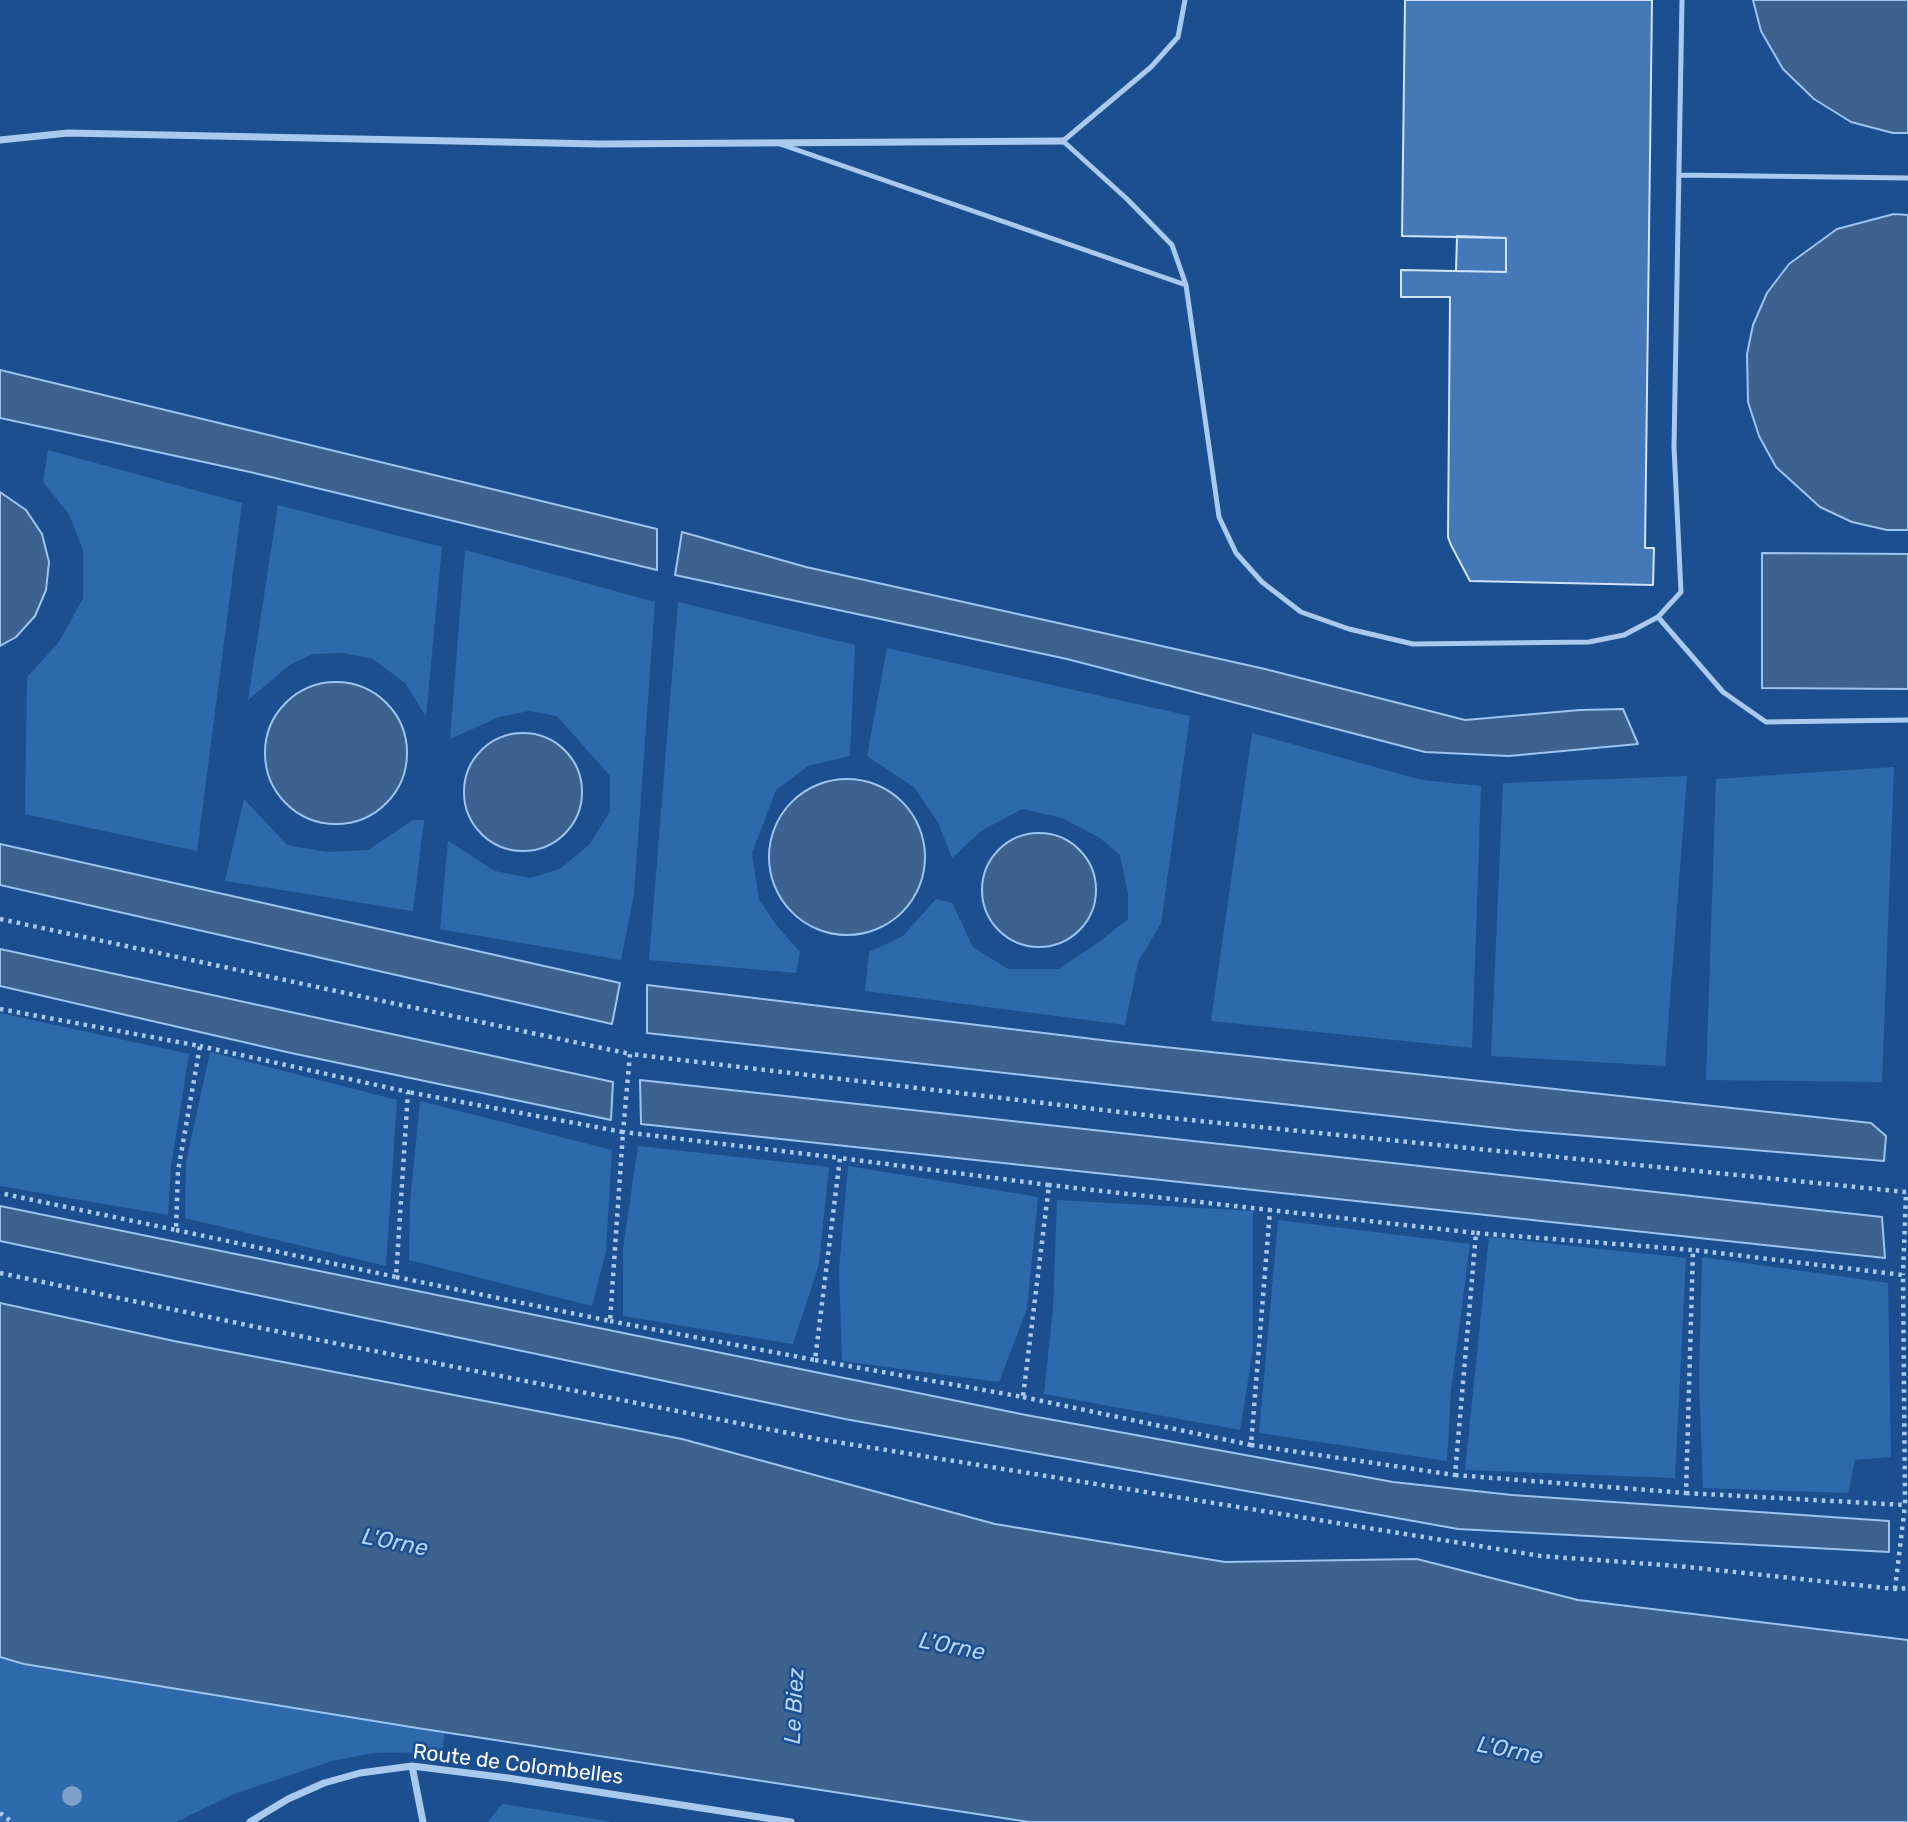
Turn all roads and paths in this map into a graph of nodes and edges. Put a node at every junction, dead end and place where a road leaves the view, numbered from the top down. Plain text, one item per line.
1 (1185, 0) edge
2 (1682, 0) edge
3 (0, 141) edge
4 (1063, 141) junction
5 (774, 142) junction
6 (1679, 175) junction
7 (1908, 178) edge
8 (1186, 285) junction
9 (1658, 617) junction
10 (1908, 720) edge
11 (0, 919) edge
12 (0, 1009) edge
13 (200, 1046) junction
14 (630, 1054) junction
15 (408, 1092) junction
16 (623, 1132) junction
17 (840, 1158) junction
18 (1049, 1185) junction
19 (0, 1193) edge
20 (1270, 1210) junction
21 (177, 1230) junction
22 (1476, 1233) junction
23 (1693, 1250) junction
24 (0, 1273) edge
25 (1903, 1275) junction
26 (396, 1277) junction
27 (610, 1321) junction
28 (815, 1360) junction
29 (1023, 1397) junction
30 (1251, 1445) junction
31 (1455, 1475) junction
32 (1686, 1493) junction
33 (1905, 1505) junction
34 (1908, 1588) edge
35 (1895, 1589) junction
36 (412, 1766) junction
37 (0, 1813) edge
38 (12, 1822) edge
39 (250, 1822) edge
40 (423, 1822) edge
41 (791, 1822) edge

1 - 4 lane
2 - 6 lane
3 - 5 street
4 - 5 street
4 - 8 lane
5 - 8 lane
6 - 7 lane
6 - 9 lane
8 - 9 lane
9 - 10 lane
11 - 14 path
12 - 13 path
13 - 15 path
13 - 21 path
14 - 16 path
14 - 25 path
15 - 16 path
15 - 26 path
16 - 17 path
16 - 27 path
17 - 18 path
17 - 28 path
18 - 20 path
18 - 29 path
19 - 21 path
20 - 22 path
20 - 30 path
21 - 26 path
22 - 23 path
22 - 31 path
23 - 25 path
23 - 32 path
24 - 35 path
25 - 33 path
26 - 27 path
27 - 28 path
28 - 29 path
29 - 30 path
30 - 31 path
31 - 32 path
32 - 33 path
33 - 35 path
34 - 35 path
36 - 39 street, Route de Colombelles
36 - 40 street
36 - 41 street, Route de Colombelles
37 - 38 path

